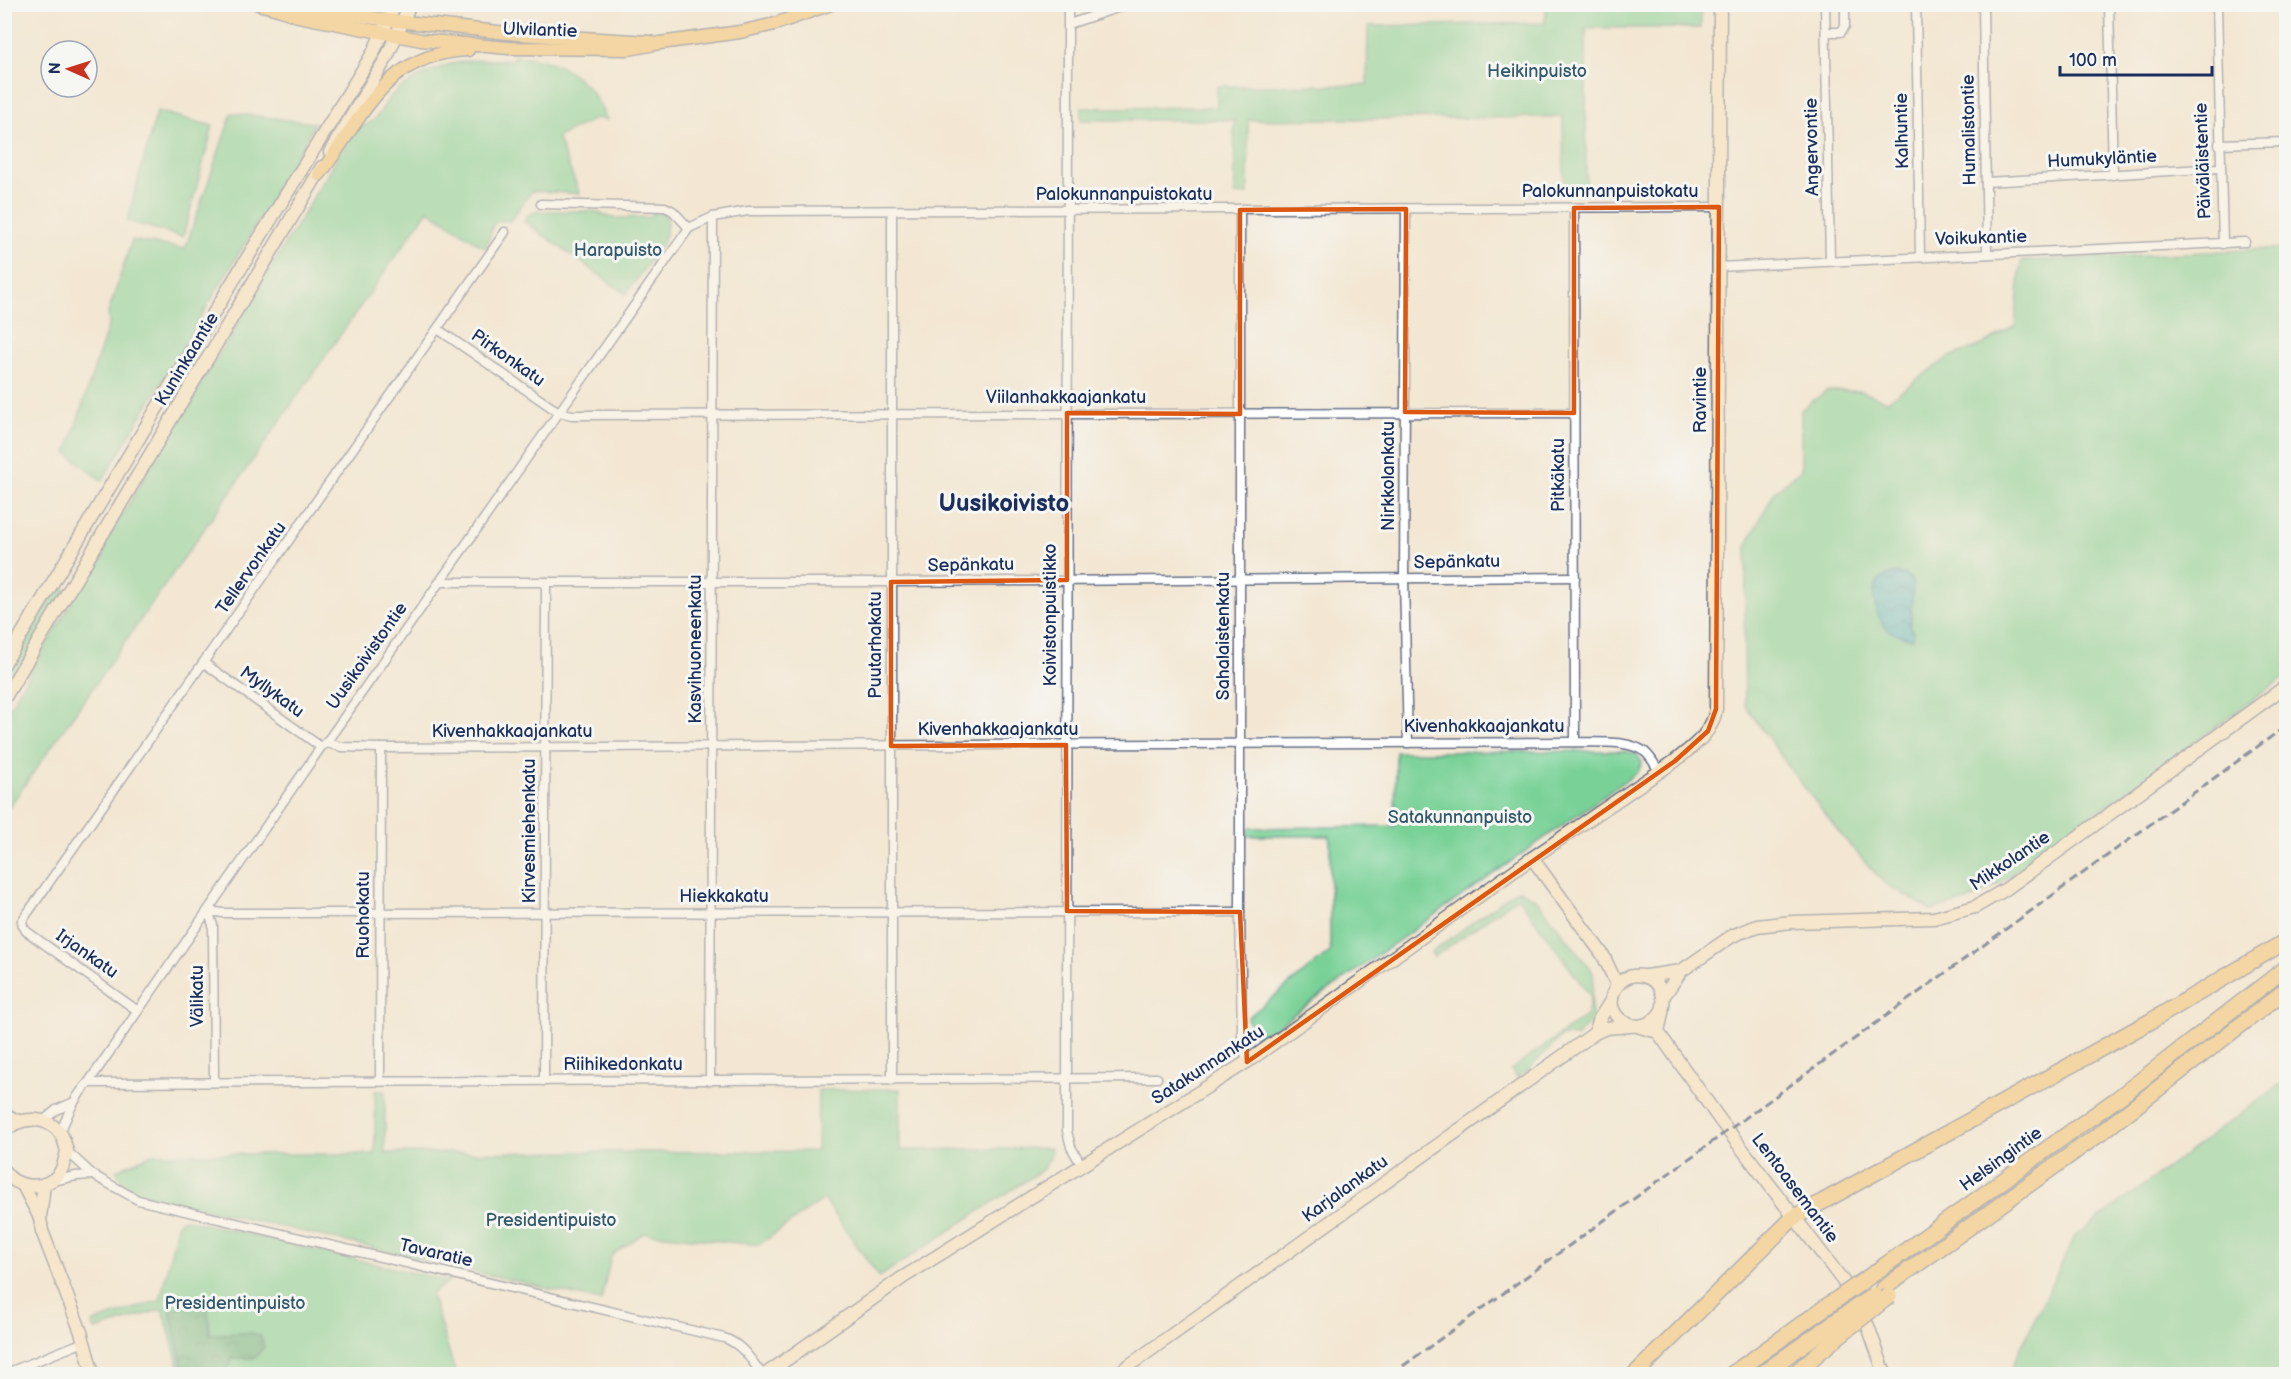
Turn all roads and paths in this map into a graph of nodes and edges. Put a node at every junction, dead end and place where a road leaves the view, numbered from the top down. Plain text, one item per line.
1 (258, 4) edge
2 (364, 4) edge
3 (395, 4) edge
4 (410, 4) edge
5 (823, 4) edge
6 (831, 4) edge
7 (1068, 4) edge
8 (1129, 4) edge
9 (1720, 4) edge
10 (1825, 4) edge
11 (1845, 4) edge
12 (1916, 4) edge
13 (1983, 4) edge
14 (2109, 4) edge
15 (2217, 4) edge
16 (278, 9) junction
17 (808, 12) junction
18 (342, 13) junction
19 (388, 20) junction
20 (403, 22) junction
21 (1069, 24) junction
22 (1826, 32) junction
23 (383, 33) junction
24 (397, 36) junction
25 (660, 43) junction
26 (508, 48) junction
27 (2286, 142) edge
28 (2219, 144) junction
29 (2219, 168) junction
30 (319, 175) junction
31 (2113, 175) junction
32 (1986, 182) junction
33 (541, 204) dead end
34 (1719, 207) junction
35 (1574, 208) junction
36 (1406, 209) junction
37 (1240, 210) junction
38 (892, 211) junction
39 (1067, 211) junction
40 (713, 217) junction
41 (689, 228) junction
42 (505, 232) dead end
43 (2245, 242) dead end
44 (2223, 244) junction
45 (1987, 254) junction
46 (1920, 257) junction
47 (1830, 261) junction
48 (1718, 267) junction
49 (439, 330) junction
50 (559, 412) junction
51 (1405, 412) junction
52 (1067, 413) junction
53 (1574, 413) junction
54 (893, 414) junction
55 (1240, 414) junction
56 (713, 415) junction
57 (1575, 577) junction
58 (1067, 580) junction
59 (1239, 580) junction
60 (1404, 580) junction
61 (711, 581) junction
62 (440, 582) junction
63 (546, 582) junction
64 (891, 582) junction
65 (204, 663) junction
66 (4, 664) edge
67 (2286, 686) edge
68 (4, 699) edge
69 (1575, 742) junction
70 (1408, 743) junction
71 (323, 745) junction
72 (1066, 745) junction
73 (1239, 745) junction
74 (891, 746) junction
75 (711, 747) junction
76 (381, 748) junction
77 (546, 748) junction
78 (1659, 771) junction
79 (1532, 858) junction
80 (208, 911) junction
81 (1067, 911) junction
82 (1240, 912) junction
83 (545, 913) junction
84 (709, 913) junction
85 (380, 914) junction
86 (893, 914) junction
87 (22, 921) joint
88 (2286, 941) edge
89 (1603, 955) junction
90 (2286, 968) edge
91 (1682, 971) junction
92 (1629, 976) junction
93 (1646, 976) junction
94 (1617, 985) junction
95 (2286, 990) edge
96 (1663, 997) junction
97 (1612, 999) junction
98 (1662, 1010) junction
99 (138, 1011) junction
100 (1635, 1026) junction
101 (1658, 1032) junction
102 (1595, 1033) junction
103 (1247, 1062) junction
104 (1157, 1078) dead end
105 (1066, 1079) junction
106 (892, 1080) junction
107 (544, 1081) junction
108 (710, 1081) junction
109 (214, 1082) junction
110 (380, 1082) junction
111 (88, 1083) junction
112 (72, 1103) junction
113 (4, 1115) edge
114 (43, 1121) junction
115 (19, 1122) junction
116 (4, 1133) edge
117 (60, 1133) junction
118 (67, 1151) junction
119 (1082, 1166) junction
120 (6, 1174) edge
121 (93, 1175) junction
122 (47, 1183) junction
123 (23, 1185) junction
124 (40, 1218) junction
125 (1793, 1218) junction
126 (1833, 1332) junction
127 (84, 1341) junction
128 (4, 1374) edge
129 (93, 1374) edge
130 (764, 1374) edge
131 (1117, 1374) edge
132 (1635, 1374) edge
133 (1732, 1374) edge
134 (1762, 1374) edge
135 (1794, 1374) edge
136 (1885, 1374) edge

1 - 16 main road
2 - 18 main road
3 - 19 main road, Kuninkaantie
4 - 20 main road, Kuninkaantie
5 - 17 main road, Ulvilantie
6 - 17 main road, Ulvilantie
7 - 21 street, Koivistonpuistikko
8 - 21 street
9 - 34 main road, Ravintie
10 - 22 street, Angervontie
11 - 22 street
12 - 46 street, Kalhuntie
13 - 32 street, Humalistontie
14 - 31 street
15 - 28 street, Päiväläistentie
16 - 18 main road, Ulvilantie
16 - 23 main road, Ulvilantie
17 - 25 main road, Ulvilantie
18 - 19 main road, Ulvilantie
19 - 20 main road, Ulvilantie
19 - 23 main road, Kuninkaantie
20 - 24 main road, Kuninkaantie
20 - 25 main road, Ulvilantie
21 - 39 street, Koivistonpuistikko
22 - 47 street, Angervontie
23 - 24 main road, Ulvilantie
23 - 66 main road, Kuninkaantie
24 - 26 main road, Ulvilantie
24 - 30 main road, Kuninkaantie
25 - 26 main road, Ulvilantie
26 - 30 main road
27 - 28 street
28 - 29 street, Päiväläistentie
29 - 31 street, Humukyläntie
29 - 44 street, Päiväläistentie
30 - 68 main road, Kuninkaantie
31 - 32 street, Humukyläntie
32 - 45 street, Humalistontie
33 - 41 street
34 - 35 street, Palokunnanpuistokatu
34 - 48 main road, Ravintie
35 - 36 street, Palokunnanpuistokatu
35 - 53 street, Pitkäkatu
36 - 37 street, Palokunnanpuistokatu
36 - 51 street, Nirkkolankatu
37 - 39 street, Palokunnanpuistokatu
37 - 55 street, Sahalaistenkatu
38 - 39 street, Palokunnanpuistokatu
38 - 40 street, Palokunnanpuistokatu
38 - 54 street, Puutarhakatu
39 - 52 street, Koivistonpuistikko
40 - 41 street, Palokunnanpuistokatu
40 - 56 street, Kasvihuoneenkatu
41 - 50 street, Uusikoivistontie
42 - 49 street, Tellervonkatu
43 - 44 street, Voikukantie
44 - 45 street, Voikukantie
45 - 46 street, Voikukantie
46 - 47 street, Voikukantie
47 - 48 street, Voikukantie
48 - 78 main road, Ravintie
49 - 50 street, Pirkonkatu
49 - 65 street, Tellervonkatu
50 - 56 street, Viilanhakkaajankatu
50 - 62 street, Uusikoivistontie
51 - 53 street, Viilanhakkaajankatu
51 - 55 street, Viilanhakkaajankatu
51 - 60 street, Nirkkolankatu
52 - 54 street, Viilanhakkaajankatu
52 - 55 street, Viilanhakkaajankatu
52 - 58 street, Koivistonpuistikko
53 - 57 street, Pitkäkatu
54 - 56 street, Viilanhakkaajankatu
54 - 64 street, Puutarhakatu
55 - 59 street, Sahalaistenkatu
56 - 61 street, Kasvihuoneenkatu
57 - 60 street, Sepänkatu
57 - 69 street, Pitkäkatu
58 - 59 street, Sepänkatu
58 - 64 street, Sepänkatu
58 - 72 street, Koivistonpuistikko
59 - 60 street, Sepänkatu
59 - 73 street, Sahalaistenkatu
60 - 70 street, Nirkkolankatu
61 - 63 street, Sepänkatu
61 - 64 street, Sepänkatu
61 - 75 street, Kasvihuoneenkatu
62 - 63 street, Sepänkatu
62 - 71 street, Uusikoivistontie
63 - 77 street, Kirvesmiehenkatu
64 - 74 street, Puutarhakatu
65 - 71 street, Myllykatu
65 - 87 street, Tellervonkatu
67 - 91 main road, Mikkolantie
69 - 70 street, Kivenhakkaajankatu
69 - 78 street, Kivenhakkaajankatu
70 - 73 street, Kivenhakkaajankatu
71 - 76 street, Kivenhakkaajankatu
71 - 80 street, Uusikoivistontie
72 - 73 street, Kivenhakkaajankatu
72 - 74 street, Kivenhakkaajankatu
72 - 81 street, Koivistonpuistikko
73 - 82 street, Sahalaistenkatu
74 - 75 street, Kivenhakkaajankatu
74 - 86 street, Puutarhakatu
75 - 77 street, Kivenhakkaajankatu
75 - 84 street, Kasvihuoneenkatu
76 - 77 street, Kivenhakkaajankatu
76 - 85 street, Ruohokatu
77 - 83 street, Kirvesmiehenkatu
78 - 79 main road, Satakunnankatu
79 - 89 main road
79 - 103 main road, Satakunnankatu
80 - 85 street, Hiekkakatu
80 - 99 street, Uusikoivistontie
80 - 109 street, Välikatu
81 - 82 street, Hiekkakatu
81 - 86 street, Hiekkakatu
81 - 105 street, Koivistonpuistikko
82 - 103 street, Sahalaistenkatu
83 - 84 street, Hiekkakatu
83 - 85 street, Hiekkakatu
83 - 107 street, Kirvesmiehenkatu
84 - 86 street, Hiekkakatu
84 - 108 street, Kasvihuoneenkatu
85 - 110 street, Ruohokatu
86 - 106 street, Puutarhakatu
87 - 99 street, Irjankatu
88 - 125 highway
89 - 92 main road
89 - 94 main road
90 - 133 highway, Helsingintie, bridge
91 - 93 main road
91 - 96 main road
92 - 93 main road
92 - 94 main road
93 - 96 main road
94 - 97 main road
95 - 126 highway, Helsingintie, bridge
96 - 98 main road
97 - 100 main road
97 - 102 main road, Karjalankatu
98 - 100 main road
98 - 101 main road
99 - 111 street, Uusikoivistontie
100 - 101 main road
100 - 102 main road, Karjalankatu
101 - 125 main road, Lentoasemantie
102 - 131 main road, Karjalankatu
103 - 119 main road, Satakunnankatu
104 - 105 street, Riihikedonkatu
105 - 106 street, Riihikedonkatu
105 - 119 street, Koivistonpuistikko
106 - 108 street, Riihikedonkatu
107 - 108 street, Riihikedonkatu
107 - 110 street, Riihikedonkatu
109 - 110 street, Riihikedonkatu
109 - 111 street, Riihikedonkatu
111 - 112 street, Uusikoivistontie
112 - 114 street
112 - 117 street
113 - 115 main road
114 - 115 main road
114 - 117 main road
115 - 116 main road
117 - 118 main road
118 - 121 street, Tavaratie
118 - 122 main road
119 - 130 main road, Satakunnankatu
120 - 123 main road
121 - 122 street
121 - 130 street, Tavaratie
122 - 123 main road
122 - 124 main road
123 - 124 main road
124 - 127 main road
125 - 132 highway
125 - 136 main road, Lentoasemantie
126 - 134 highway, Helsingintie
126 - 135 highway
127 - 128 street
127 - 129 main road

